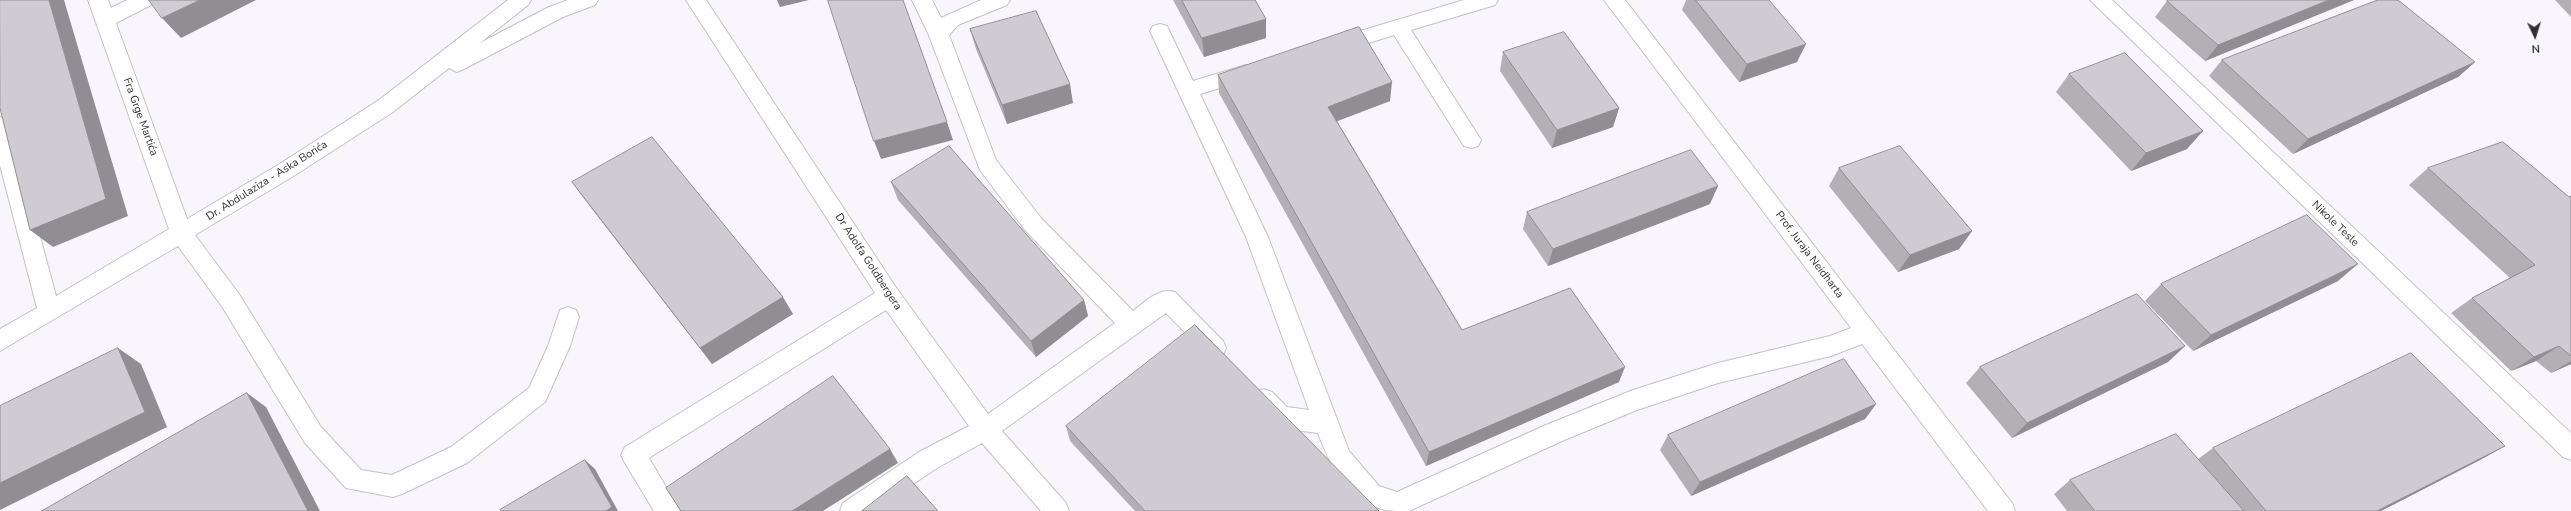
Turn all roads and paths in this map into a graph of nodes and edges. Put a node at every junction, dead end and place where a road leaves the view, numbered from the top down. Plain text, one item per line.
1 (98, 0) edge
2 (144, 0) edge
3 (521, 0) edge
4 (588, 0) edge
5 (680, 0) edge
6 (922, 0) edge
7 (1000, 0) edge
8 (1488, 0) edge
9 (1614, 0) edge
10 (2100, 0) edge
11 (700, 5) edge
12 (105, 20) junction
13 (1399, 27) junction
14 (1160, 31) dead end
15 (938, 33) junction
16 (1316, 52) edge
17 (1263, 68) edge
18 (1188, 90) junction
19 (386, 106) junction
20 (0, 125) edge
21 (1471, 140) dead end
22 (181, 233) junction
23 (889, 296) junction
24 (49, 312) junction
25 (568, 317) dead end
26 (1132, 325) junction
27 (1867, 332) junction
28 (0, 341) edge
29 (1232, 366) edge
30 (1248, 383) edge
31 (1326, 423) junction
32 (985, 428) junction
33 (2571, 449) edge
34 (668, 511) edge
35 (852, 511) edge
36 (1057, 511) edge
37 (2003, 511) edge

1 - 12 street, Fra Grge Martića
2 - 12 street
3 - 19 street, Dr. Abdulaziza - Aska Borića
4 - 19 street
5 - 11 street
6 - 15 street
7 - 15 street
8 - 13 street
9 - 27 street, Prof. Juraja Neidharta
10 - 33 street, Nikole Tesle
11 - 23 street, Dr Adolfa Goldbergera
12 - 22 street, Fra Grge Martića
13 - 16 street
13 - 21 street
14 - 18 street
15 - 26 street
17 - 18 street
18 - 31 street
19 - 22 street, Dr. Abdulaziza - Aska Borića
20 - 24 street
22 - 24 street, Dr. Abdulaziza - Aska Borića
22 - 25 street, Fra Grge Martića
23 - 32 street, Dr Adolfa Goldbergera
23 - 34 street
24 - 28 street, Dr. Abdulaziza - Aska Borića
26 - 29 street
26 - 32 street
27 - 31 street
27 - 37 street, Prof. Juraja Neidharta
30 - 31 street
32 - 35 street
32 - 36 street, Dr Adolfa Goldbergera

